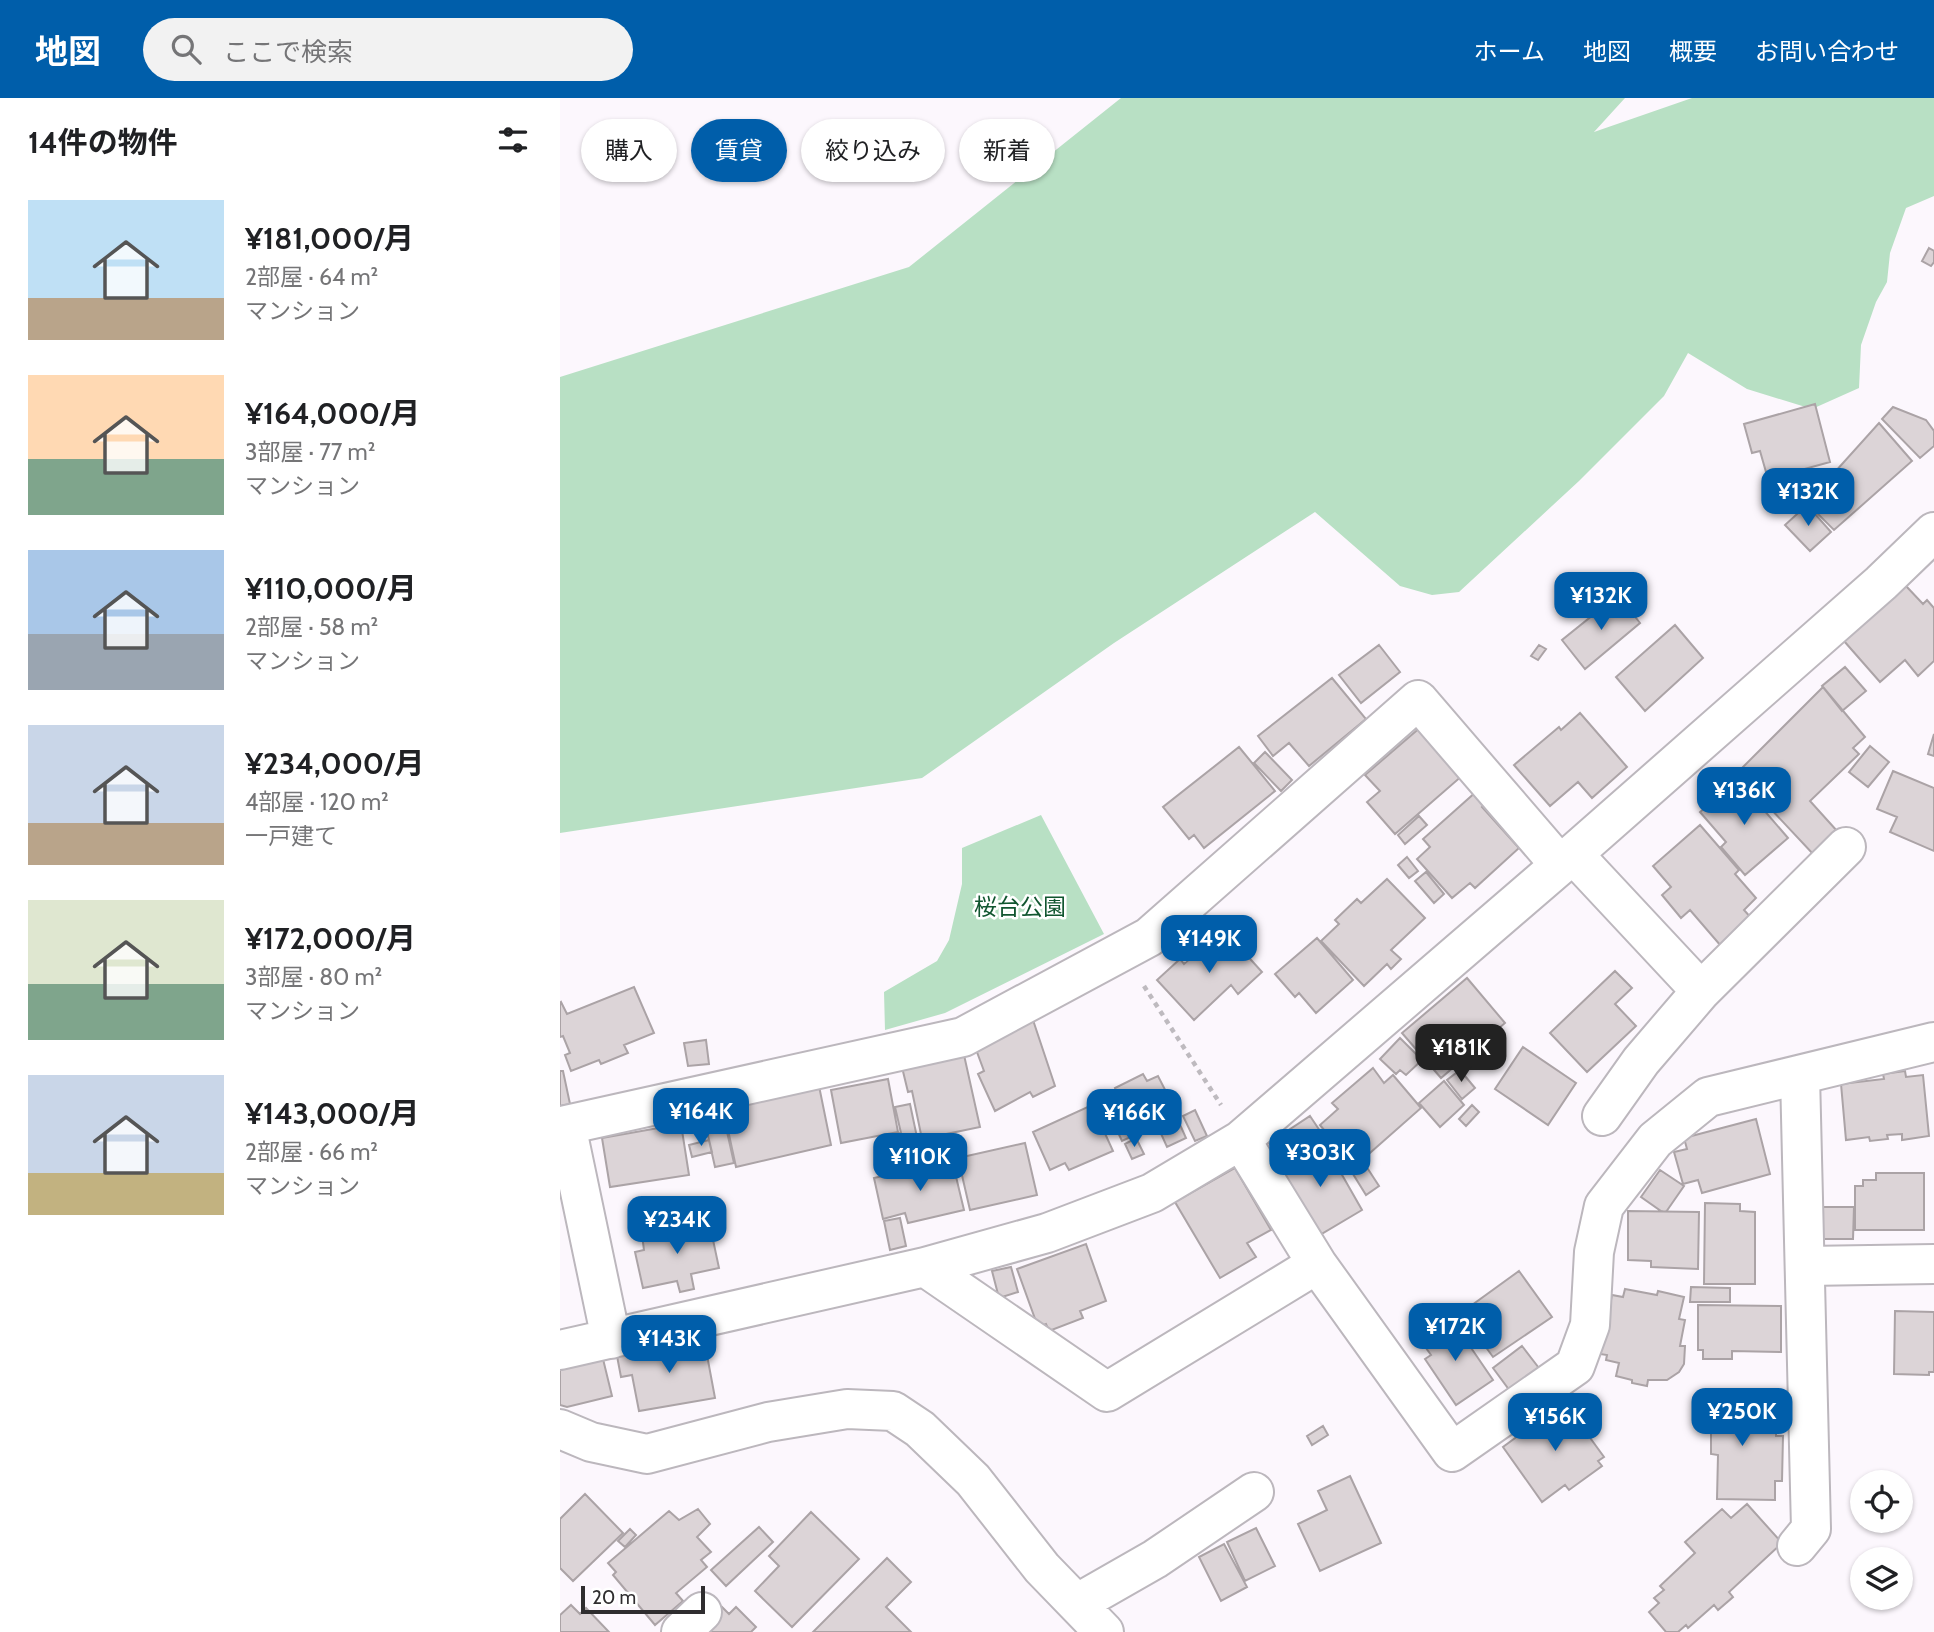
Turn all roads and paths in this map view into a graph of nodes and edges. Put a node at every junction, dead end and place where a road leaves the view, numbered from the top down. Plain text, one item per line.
1 (1934, 532) edge
2 (1846, 847) dead end
3 (1567, 859) junction
4 (1123, 953) junction
5 (1701, 991) junction
6 (1934, 1042) edge
7 (1800, 1075) junction
8 (1602, 1116) dead end
9 (1242, 1139) junction
10 (1317, 1264) junction
11 (1934, 1264) edge
12 (1805, 1266) junction
13 (925, 1267) junction
14 (611, 1339) junction
15 (560, 1350) edge
16 (560, 1429) edge
17 (1254, 1492) dead end
18 (1797, 1546) dead end
19 (1078, 1603) junction
20 (1104, 1632) edge

1 - 3 street
2 - 5 street
3 - 4 street
3 - 5 street
3 - 9 street
4 - 9 path
4 - 14 street
5 - 8 street
6 - 7 street
7 - 10 street
7 - 12 street
9 - 10 street
9 - 13 street
10 - 13 street
11 - 12 street
12 - 18 street
13 - 14 street
14 - 15 street
16 - 19 street
17 - 19 street
19 - 20 street

